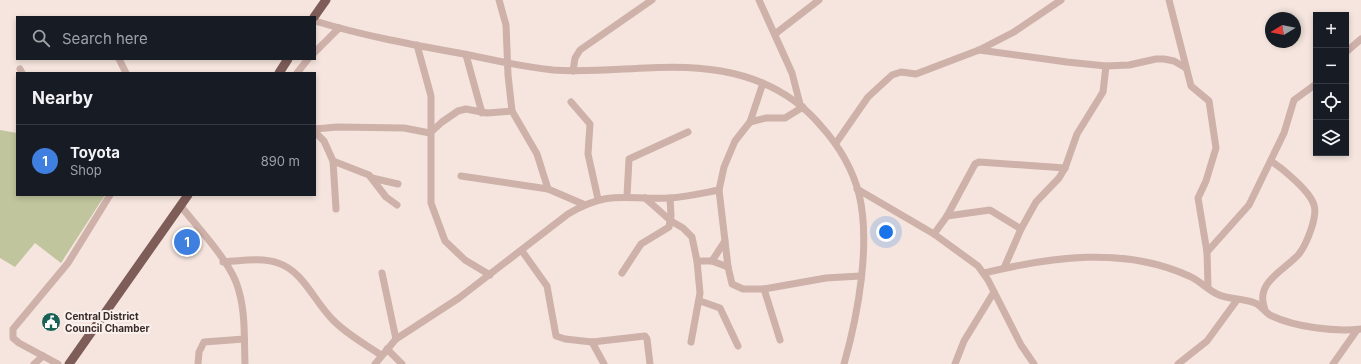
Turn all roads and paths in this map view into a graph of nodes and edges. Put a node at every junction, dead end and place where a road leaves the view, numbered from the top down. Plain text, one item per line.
1 (326, 0) edge
2 (500, 0) edge
3 (652, 0) edge
4 (759, 0) edge
5 (819, 0) edge
6 (1061, 0) edge
7 (1169, 0) edge
8 (315, 16) edge
9 (316, 21) edge
10 (339, 28) junction
11 (775, 34) junction
12 (1361, 39) edge
13 (417, 45) junction
14 (1349, 49) edge
15 (979, 50) junction
16 (316, 51) edge
17 (466, 55) junction
18 (120, 60) edge
19 (288, 60) edge
20 (307, 60) edge
21 (508, 63) junction
22 (1106, 66) junction
23 (1186, 68) junction
24 (573, 71) junction
25 (126, 72) edge
26 (283, 72) edge
27 (298, 72) edge
28 (763, 82) junction
29 (1313, 86) edge
30 (571, 102) dead end
31 (802, 105) junction
32 (512, 111) junction
33 (482, 112) junction
34 (750, 122) junction
35 (316, 129) edge
36 (688, 132) dead end
37 (316, 133) edge
38 (430, 133) junction
39 (836, 142) junction
40 (334, 161) junction
41 (1271, 161) junction
42 (1065, 168) junction
43 (461, 176) dead end
44 (372, 178) junction
45 (398, 184) dead end
46 (548, 188) junction
47 (857, 189) junction
48 (719, 190) junction
49 (109, 196) edge
50 (187, 196) edge
51 (627, 196) junction
52 (645, 198) junction
53 (670, 198) junction
54 (598, 199) junction
55 (583, 204) junction
56 (180, 205) junction
57 (397, 205) dead end
58 (336, 209) dead end
59 (947, 216) junction
60 (671, 221) junction
61 (1021, 229) junction
62 (934, 234) junction
63 (725, 241) junction
64 (522, 251) junction
65 (1207, 252) junction
66 (697, 261) junction
67 (712, 261) junction
68 (223, 262) junction
69 (728, 267) junction
70 (1004, 268) junction
71 (382, 273) dead end
72 (622, 273) dead end
73 (984, 273) junction
74 (490, 275) junction
75 (860, 276) junction
76 (1208, 287) junction
77 (764, 289) junction
78 (994, 292) junction
79 (1237, 300) junction
80 (700, 301) junction
81 (1265, 312) junction
82 (1359, 329) edge
83 (244, 339) junction
84 (396, 339) junction
85 (780, 340) dead end
86 (592, 342) junction
87 (690, 342) dead end
88 (738, 346) dead end
89 (387, 349) junction
90 (381, 355) junction
91 (43, 356) junction
92 (34, 364) edge
93 (58, 364) edge
94 (69, 364) edge
95 (198, 364) edge
96 (245, 364) edge
97 (375, 364) edge
98 (402, 364) edge
99 (604, 364) edge
100 (650, 364) edge
101 (844, 364) edge
102 (955, 364) edge
103 (1034, 364) edge
104 (1178, 364) edge
105 (1333, 364) edge

1 - 8 main road
2 - 21 street
3 - 24 street
4 - 11 street
5 - 11 street
6 - 15 street
7 - 23 street
9 - 10 street
10 - 13 street
10 - 16 street
11 - 31 street
12 - 14 street
13 - 17 street
13 - 38 street
15 - 22 street
15 - 39 street
17 - 21 street
17 - 33 street
18 - 25 street
19 - 26 main road
20 - 27 street
21 - 24 street
21 - 32 street
22 - 23 street
22 - 42 street
23 - 65 street
24 - 28 street
28 - 31 street
28 - 34 street
29 - 41 street
30 - 54 street
31 - 34 street
31 - 39 street
32 - 33 street
32 - 46 street
33 - 38 street
34 - 48 street
35 - 38 street
36 - 51 street
37 - 40 street
38 - 74 street
39 - 47 street
40 - 44 street
40 - 58 street
41 - 65 street
41 - 81 street
42 - 59 street
42 - 61 street
43 - 46 street
44 - 45 street
44 - 57 street
46 - 55 street
47 - 62 street
47 - 75 street
48 - 53 street
48 - 63 street
49 - 91 street
50 - 56 main road
51 - 52 street
51 - 54 street
52 - 53 street
52 - 60 street
53 - 60 street
54 - 55 street
55 - 64 street
56 - 68 street
56 - 94 main road
59 - 61 street
59 - 62 street
60 - 66 street
60 - 72 street
61 - 70 street
62 - 73 street
63 - 67 street
63 - 69 street
64 - 74 street
64 - 86 street
65 - 76 street
66 - 67 street
66 - 80 street
67 - 69 street
68 - 83 street
68 - 90 street
69 - 77 street
70 - 73 street
70 - 76 street
71 - 84 street
73 - 78 street
74 - 84 street
75 - 77 street
75 - 101 street
76 - 79 street
77 - 85 street
78 - 102 street
78 - 103 street
79 - 81 street
79 - 104 street
80 - 87 street
80 - 88 street
81 - 82 street
82 - 105 street
83 - 95 street
83 - 96 street
84 - 89 street
86 - 99 street
86 - 100 street
89 - 90 street
89 - 98 street
90 - 97 street
91 - 92 street
91 - 93 street

